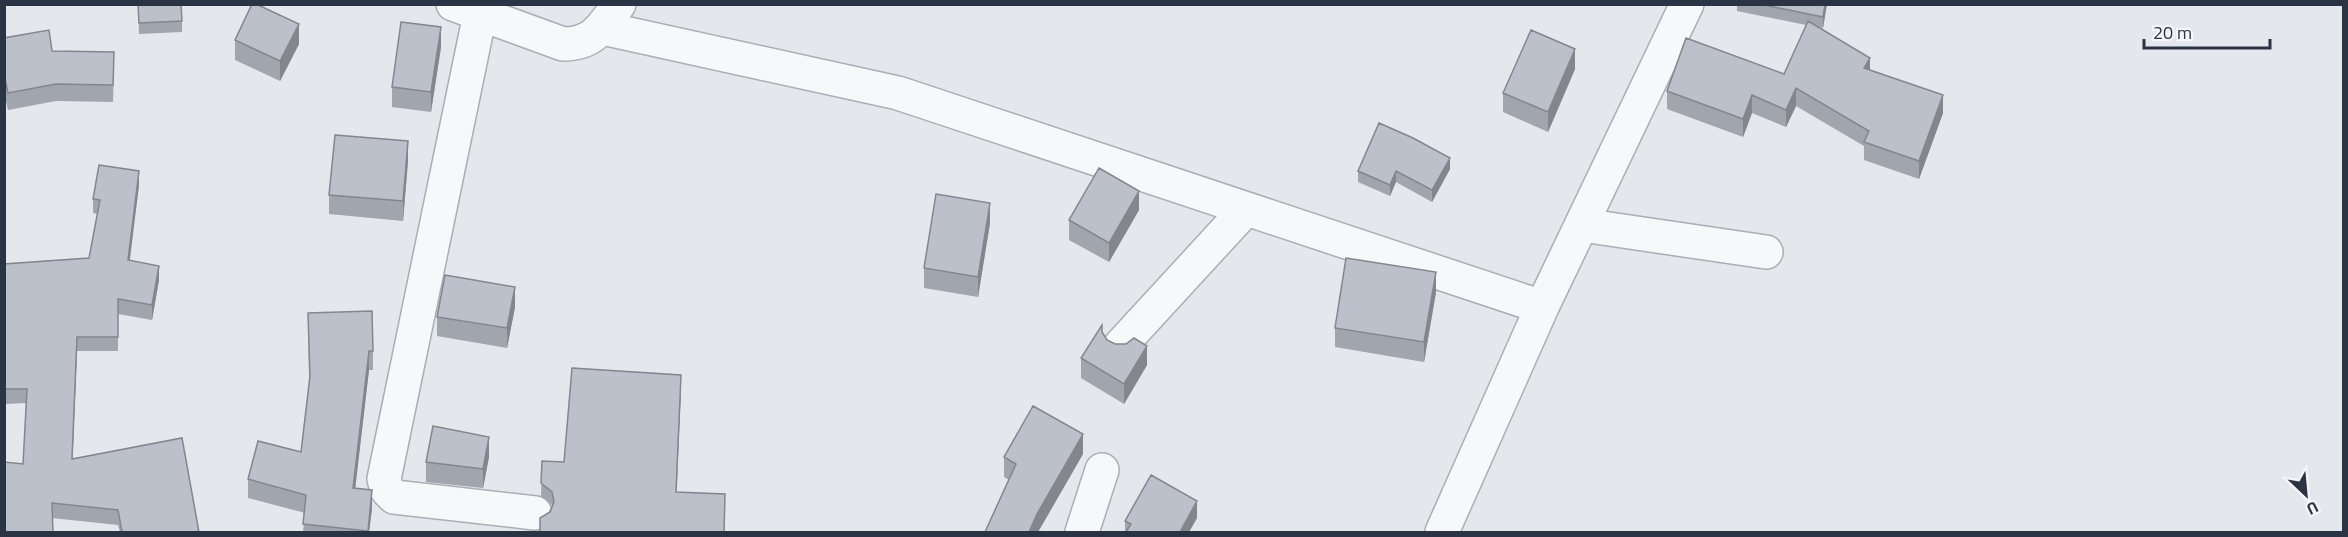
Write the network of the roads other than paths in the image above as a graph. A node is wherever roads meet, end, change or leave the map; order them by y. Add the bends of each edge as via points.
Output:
1 (1687, 4) edge
2 (467, 9) edge
3 (610, 16) edge
4 (1246, 209) junction
5 (1582, 225) junction
6 (1766, 252) dead end
7 (1542, 308) junction
8 (1120, 346) edge
9 (1102, 470) dead end
10 (535, 513) dead end
11 (1082, 532) edge
12 (1442, 532) edge

1 - 5 street
2 - 3 street via 563,44 577,44 592,37
2 - 10 street via 384,479 394,497
3 - 4 street via 898,93
4 - 7 street
4 - 8 street
5 - 6 street
5 - 7 street
7 - 12 street
9 - 11 street

